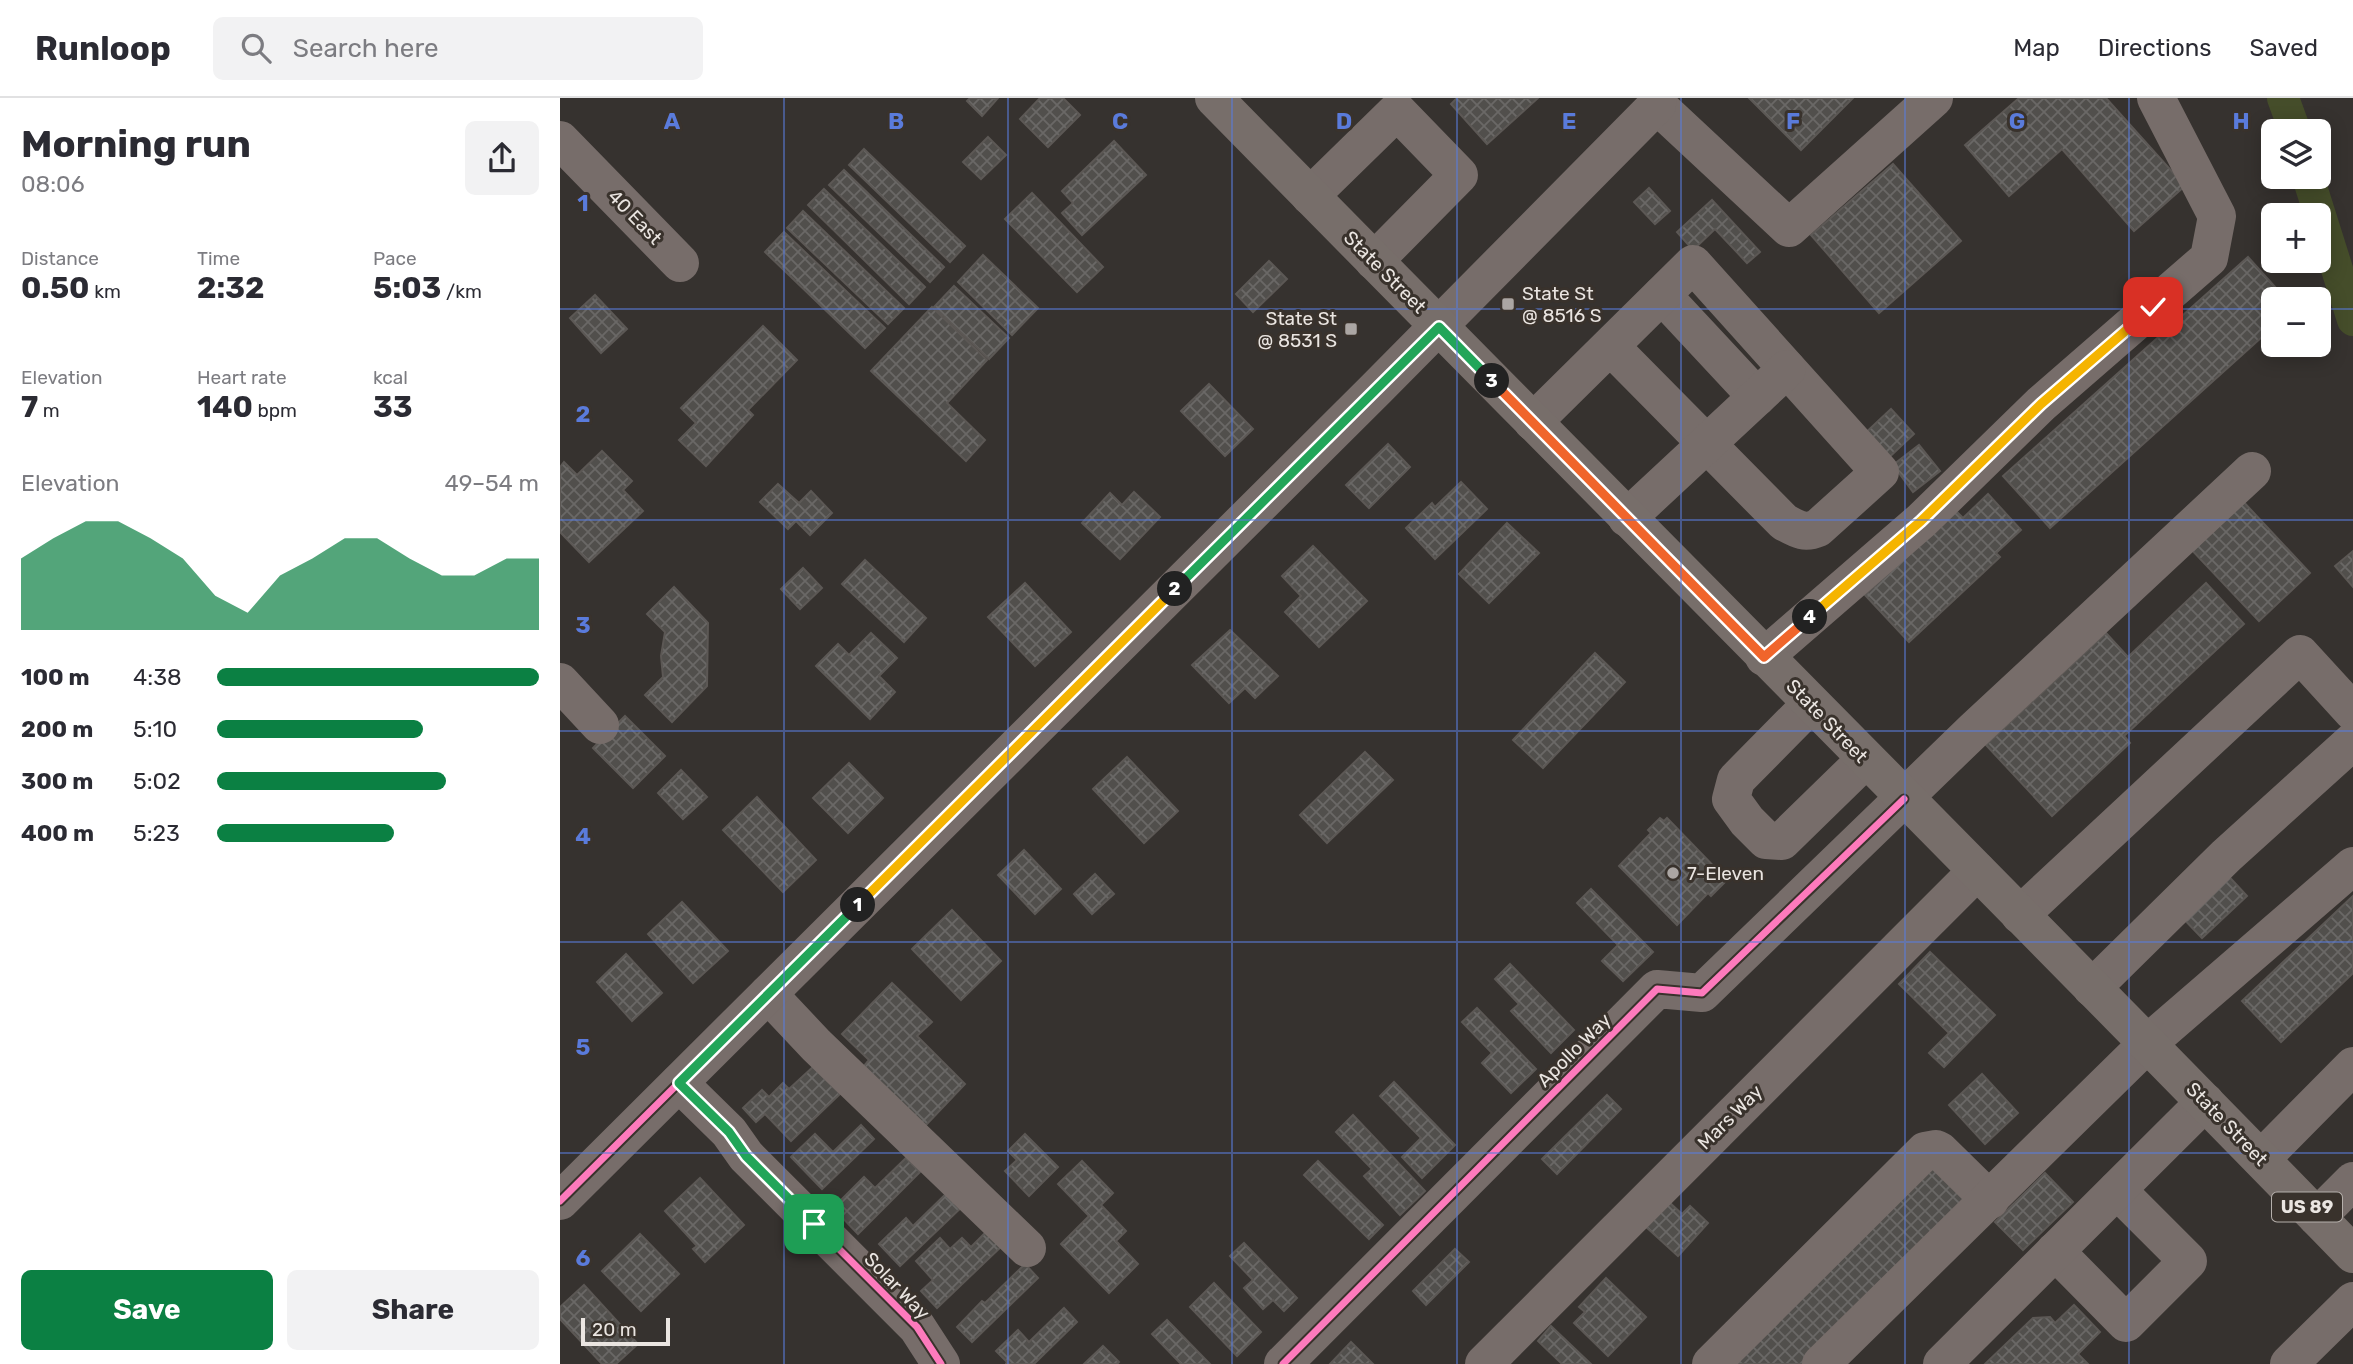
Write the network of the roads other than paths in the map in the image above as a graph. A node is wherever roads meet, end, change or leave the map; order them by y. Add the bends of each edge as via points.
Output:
1 (1214, 98) edge
2 (1934, 98) edge
3 (2156, 98) edge
4 (1658, 102) edge
5 (1403, 105) edge
6 (560, 140) edge
7 (1310, 197) junction
8 (1374, 261) junction
9 (680, 263) dead end
10 (1662, 295) junction
11 (1439, 327) junction
12 (1610, 346) junction
13 (1787, 369) junction
14 (1757, 397) junction
15 (1533, 422) junction
16 (1707, 444) junction
17 (2252, 471) dead end
18 (1628, 518) junction
19 (1764, 657) junction
20 (560, 681) edge
21 (1811, 704) junction
22 (2353, 712) edge
23 (600, 725) dead end
24 (2353, 741) edge
25 (1865, 760) junction
26 (1904, 799) junction
27 (2353, 866) edge
28 (1977, 871) junction
29 (2020, 915) junction
30 (2092, 988) junction
31 (768, 994) junction
32 (2148, 1043) junction
33 (2353, 1066) edge
34 (679, 1083) junction
35 (2205, 1102) junction
36 (2261, 1159) junction
37 (2353, 1181) edge
38 (2117, 1191) junction
39 (1990, 1200) junction
40 (560, 1201) edge
41 (2317, 1217) junction
42 (1027, 1248) dead end
43 (2055, 1251) junction
44 (2353, 1254) edge
45 (2353, 1301) edge
46 (941, 1364) edge
47 (1283, 1364) edge
48 (1484, 1364) edge
49 (1711, 1364) edge
50 (1821, 1364) edge
51 (1942, 1364) edge
52 (2289, 1364) edge

1 - 7 main road, State Street / US 89
2 - 4 street via 1789,228
3 - 19 street via 2217,216 2209,258 2041,404 1921,521
4 - 11 street
5 - 7 street
5 - 8 street via 1459,175
6 - 9 street, 40 East
7 - 8 main road, State Street / US 89
8 - 11 main road, State Street / US 89
10 - 12 street
10 - 13 street via 1693,264
10 - 14 street
11 - 15 main road, State Street / US 89
11 - 31 street
12 - 15 street
12 - 16 street
13 - 14 street
13 - 16 street via 1880,472 1807,533 1784,522
14 - 16 street
15 - 18 main road, State Street / US 89
16 - 18 street
17 - 26 street
18 - 19 main road, State Street / US 89
19 - 21 main road, State Street / US 89
20 - 23 street
21 - 25 main road, State Street / US 89
21 - 25 street via 1735,780 1731,799 1747,821 1766,840 1782,841
22 - 29 street via 2300,654
24 - 30 street via 2226,856
25 - 26 main road, State Street / US 89
26 - 28 main road, State Street / US 89
26 - 47 street, Apollo Way via 1702,993 1657,989
27 - 32 street
28 - 29 main road, State Street / US 89
28 - 48 street, Mars Way
29 - 30 main road, State Street / US 89
30 - 32 main road, State Street / US 89
31 - 34 street
31 - 42 street
32 - 35 main road, State Street / US 89
32 - 39 street
33 - 36 street
34 - 40 street
34 - 46 street, Solar Way via 917,1327
35 - 36 main road, State Street / US 89
35 - 38 street
36 - 41 main road, State Street / US 89
37 - 41 street
38 - 43 street
38 - 43 street via 2188,1261 2126,1322
39 - 49 street via 1941,1151 1925,1151
39 - 50 street
41 - 44 main road, State Street / US 89
43 - 51 street
45 - 52 street

